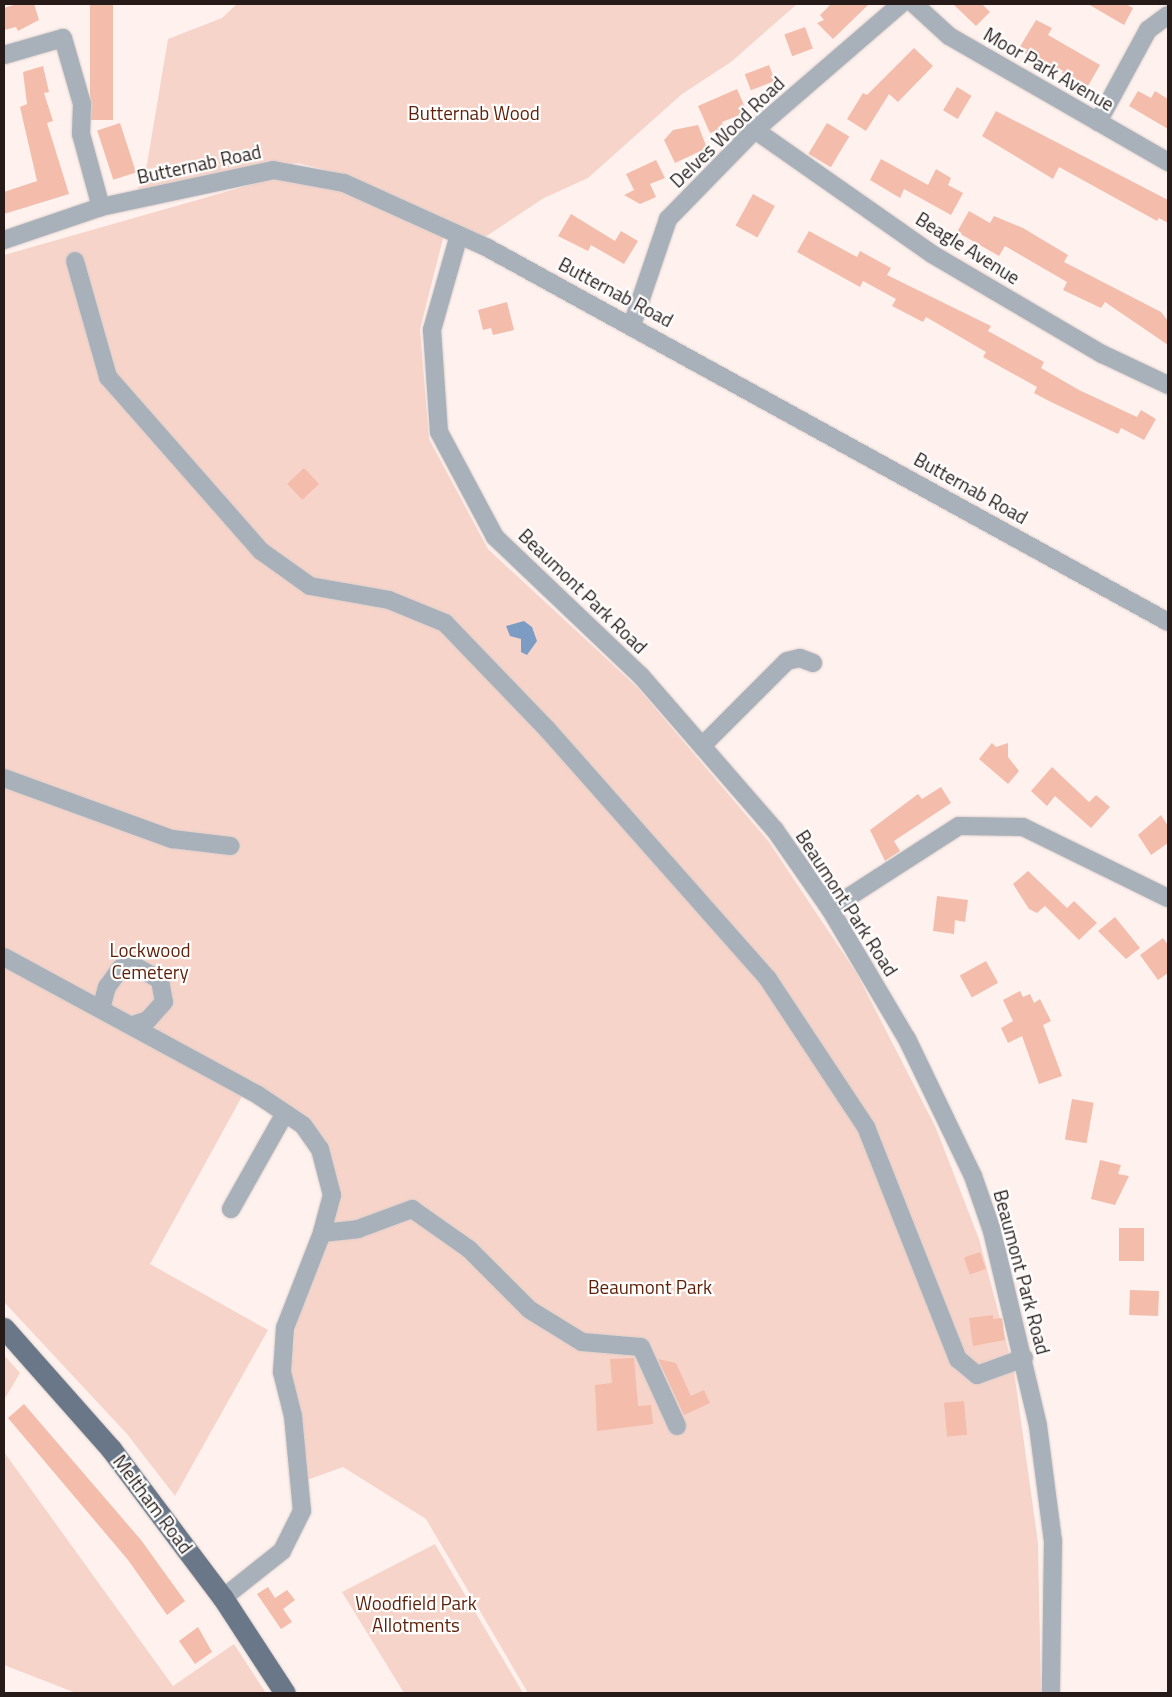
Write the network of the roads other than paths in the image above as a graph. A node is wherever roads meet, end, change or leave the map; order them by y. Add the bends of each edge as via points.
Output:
1 (901, 4) edge
2 (914, 4) edge
3 (1168, 15) edge
4 (4, 55) edge
5 (1098, 122) junction
6 (755, 130) junction
7 (1168, 162) edge
8 (101, 207) junction
9 (459, 235) junction
10 (4, 240) edge
11 (75, 261) dead end
12 (632, 325) junction
13 (1168, 385) edge
14 (1168, 622) edge
15 (813, 663) dead end
16 (702, 746) junction
17 (4, 778) edge
18 (231, 846) dead end
19 (1168, 898) edge
20 (830, 909) junction
21 (4, 957) edge
22 (101, 1009) junction
23 (133, 1025) junction
24 (285, 1113) junction
25 (231, 1209) dead end
26 (322, 1233) junction
27 (4, 1328) edge
28 (1024, 1358) junction
29 (677, 1426) dead end
30 (223, 1598) junction
31 (285, 1693) edge
32 (1051, 1693) edge

1 - 6 street, Delves Wood Road
2 - 5 street, Moor Park Avenue via 949,36
3 - 5 street via 1148,30
4 - 8 street via 63,38 82,104 81,134
5 - 7 street, Moor Park Avenue
6 - 12 street, Delves Wood Road via 668,220
6 - 13 street, Beagle Avenue via 932,254 1102,354
8 - 9 street, Butternab Road via 272,170 344,183
8 - 10 street, Butternab Road
9 - 12 street, Butternab Road
9 - 16 street, Beaumont Park Road via 432,330 438,432 495,537 640,676
11 - 28 street via 108,377 261,550 310,586 389,600 445,623 547,729 768,979 866,1127 958,1359 977,1375
12 - 14 street, Butternab Road
15 - 16 street via 800,658 787,661
16 - 20 street, Beaumont Park Road via 775,830
17 - 18 street via 172,839
19 - 20 street via 1023,827 959,826
20 - 28 street, Beaumont Park Road via 907,1039 973,1176 992,1231
21 - 22 street
22 - 23 street
22 - 23 street via 107,987 121,968 135,966 160,980 164,1002 148,1020
23 - 24 street
24 - 25 street
24 - 26 street via 303,1125 320,1149 332,1195
26 - 29 street via 358,1229 412,1209 469,1249 530,1310 582,1342 642,1347
26 - 30 street via 286,1328 282,1372 293,1416 302,1511 282,1552
27 - 30 main road, Meltham Road via 111,1449
28 - 32 street, Beaumont Park Road via 1053,1541
30 - 31 main road, Meltham Road

